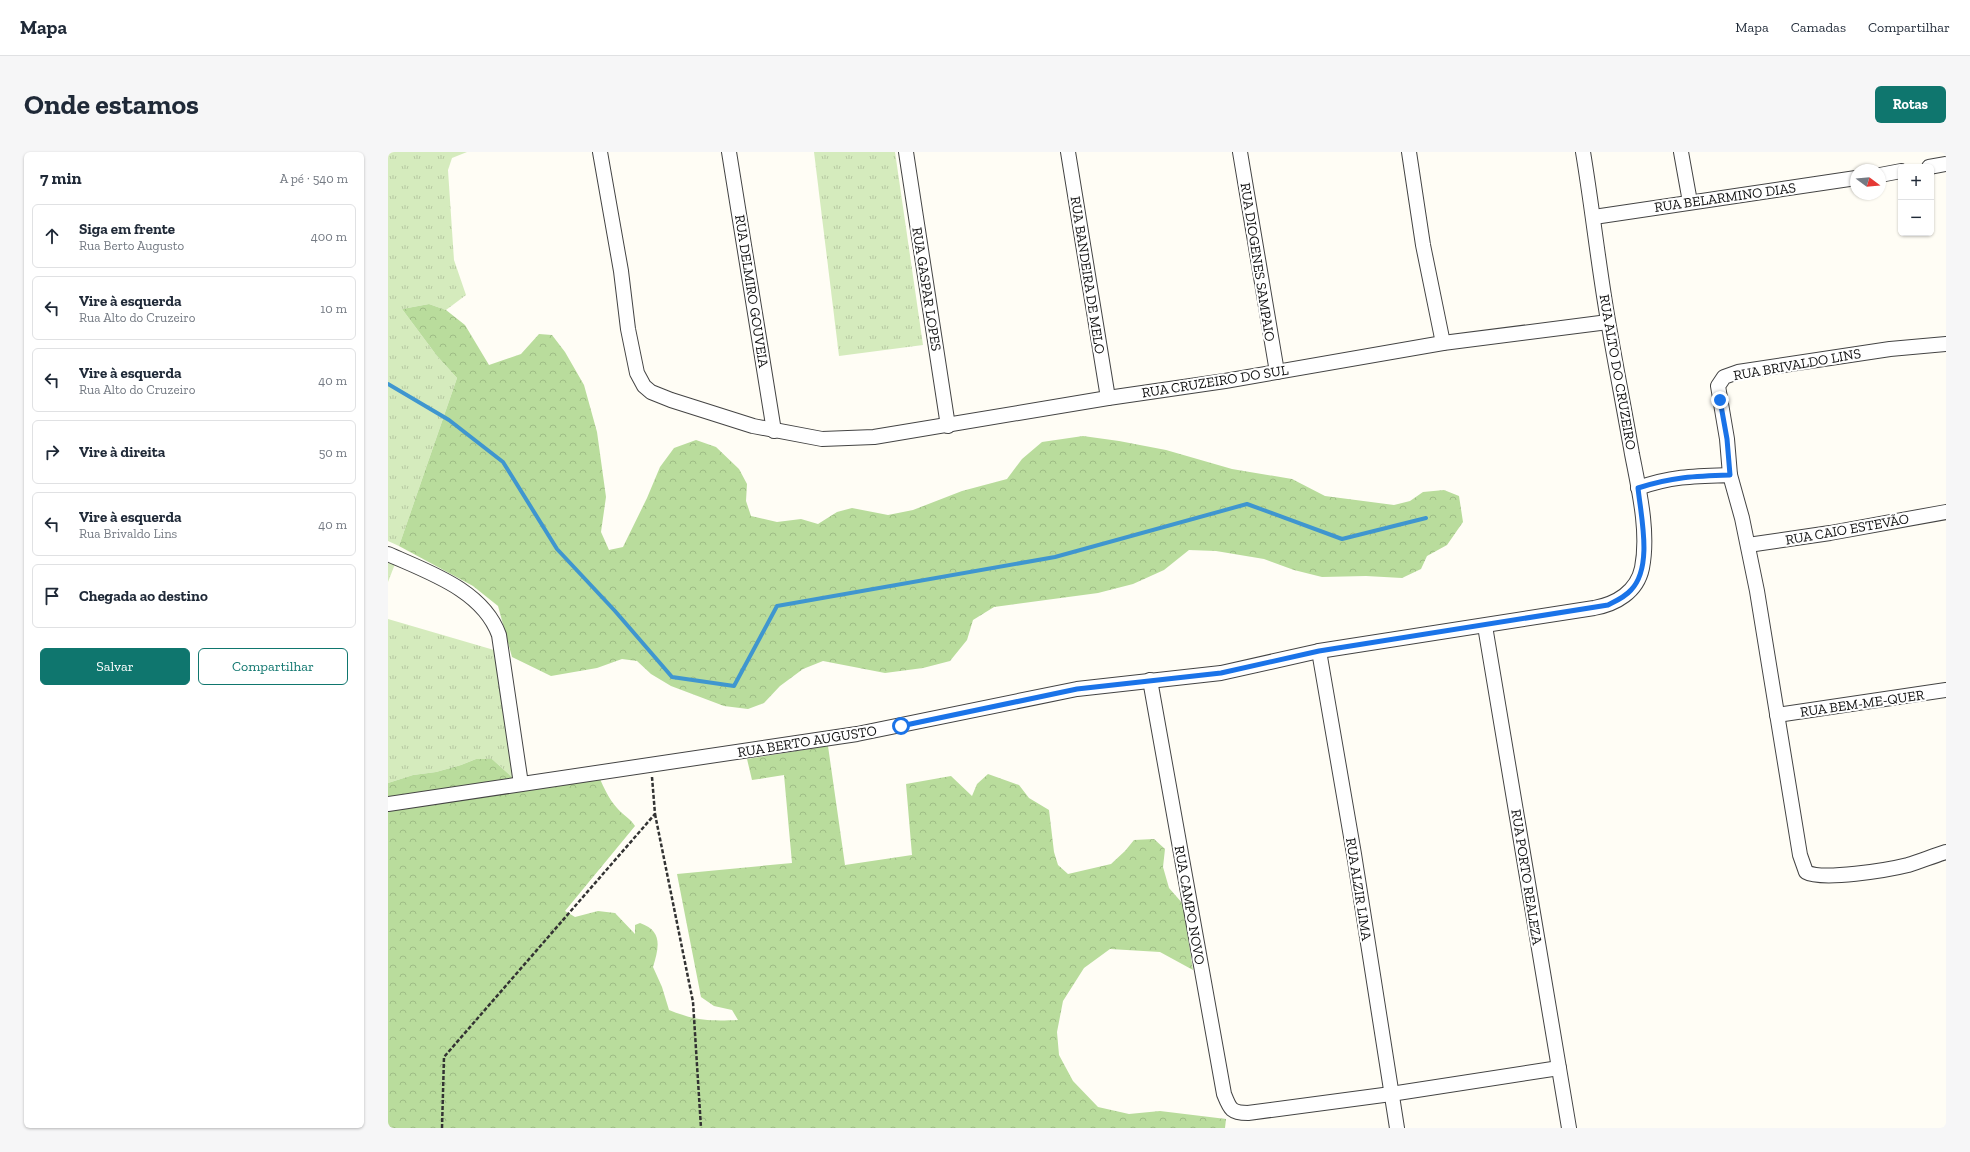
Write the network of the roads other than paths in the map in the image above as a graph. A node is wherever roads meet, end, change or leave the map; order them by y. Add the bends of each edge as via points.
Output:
1 (600, 152) edge
2 (729, 152) edge
3 (906, 152) edge
4 (1068, 152) edge
5 (1240, 152) edge
6 (1409, 152) edge
7 (1583, 152) edge
8 (1681, 152) edge
9 (1946, 164) edge
10 (1934, 166) edge
11 (1898, 172) edge
12 (1886, 174) edge
13 (1850, 179) edge
14 (1690, 202) junction
15 (1594, 217) junction
16 (1608, 322) junction
17 (1443, 343) junction
18 (1946, 344) edge
19 (1277, 372) junction
20 (1108, 398) junction
21 (948, 426) junction
22 (774, 431) junction
23 (1730, 475) junction
24 (1638, 488) junction
25 (1946, 512) edge
26 (1748, 545) junction
27 (388, 554) edge
28 (1632, 590) joint
29 (1486, 626) junction
30 (1319, 651) junction
31 (1150, 680) junction
32 (1946, 690) edge
33 (1777, 715) junction
34 (521, 784) junction
35 (388, 804) edge
36 (1946, 852) edge
37 (1559, 1068) junction
38 (1391, 1094) junction
39 (1397, 1128) edge
40 (1569, 1128) edge

1 - 22 street, RUA CRUZEIRO DO SUL via 634,364 641,383 650,392 671,400
2 - 22 street, RUA DELMIRO GOUVEIA
3 - 21 street, RUA GASPAR LOPES
4 - 20 street, RUA BANDEIRA DE MELO
5 - 19 street, RUA DIOGENES SAMPAIO
6 - 17 street via 1423,245
7 - 15 street, RUA ALTO DO CRUZEIRO
8 - 14 street
9 - 10 street
11 - 12 street
13 - 14 street, RUA BELARMINO DIAS
14 - 15 street, RUA BELARMINO DIAS
15 - 16 street, RUA ALTO DO CRUZEIRO
16 - 17 street, RUA CRUZEIRO DO SUL
16 - 24 street, RUA ALTO DO CRUZEIRO
17 - 19 street, RUA CRUZEIRO DO SUL
18 - 23 street, RUA BRIVALDO LINS via 1876,351 1738,372 1724,377 1718,386
19 - 20 street, RUA CRUZEIRO DO SUL
20 - 21 street, RUA CRUZEIRO DO SUL
21 - 22 street, RUA CRUZEIRO DO SUL via 874,437 822,439
23 - 24 street via 1685,476 1661,480
23 - 26 street, RUA BRIVALDO LINS
24 - 28 street, RUA ALTO DO CRUZEIRO via 1645,544 1642,569
25 - 26 street, RUA CAIO ESTEVÃO
26 - 33 street, RUA BRIVALDO LINS
27 - 34 street via 456,587 482,606 494,621 499,635
28 - 29 street, RUA BERTO AUGUSTO via 1608,605
29 - 30 street, RUA BERTO AUGUSTO
29 - 37 street, RUA PORTO REALEZA
30 - 31 street, RUA BERTO AUGUSTO via 1221,673
30 - 38 street, RUA ALZIR LIMA
31 - 34 street, RUA BERTO AUGUSTO via 1077,689 857,734
31 - 38 street, RUA CAMPO NOVO via 1224,1094 1232,1111 1248,1113
32 - 33 street, RUA BEM-ME-QUER
33 - 36 street, RUA BRIVALDO LINS via 1800,855 1806,872 1843,874 1907,865
34 - 35 street, RUA BERTO AUGUSTO
37 - 38 street
37 - 40 street, RUA PORTO REALEZA
38 - 39 street, RUA ALZIR LIMA

